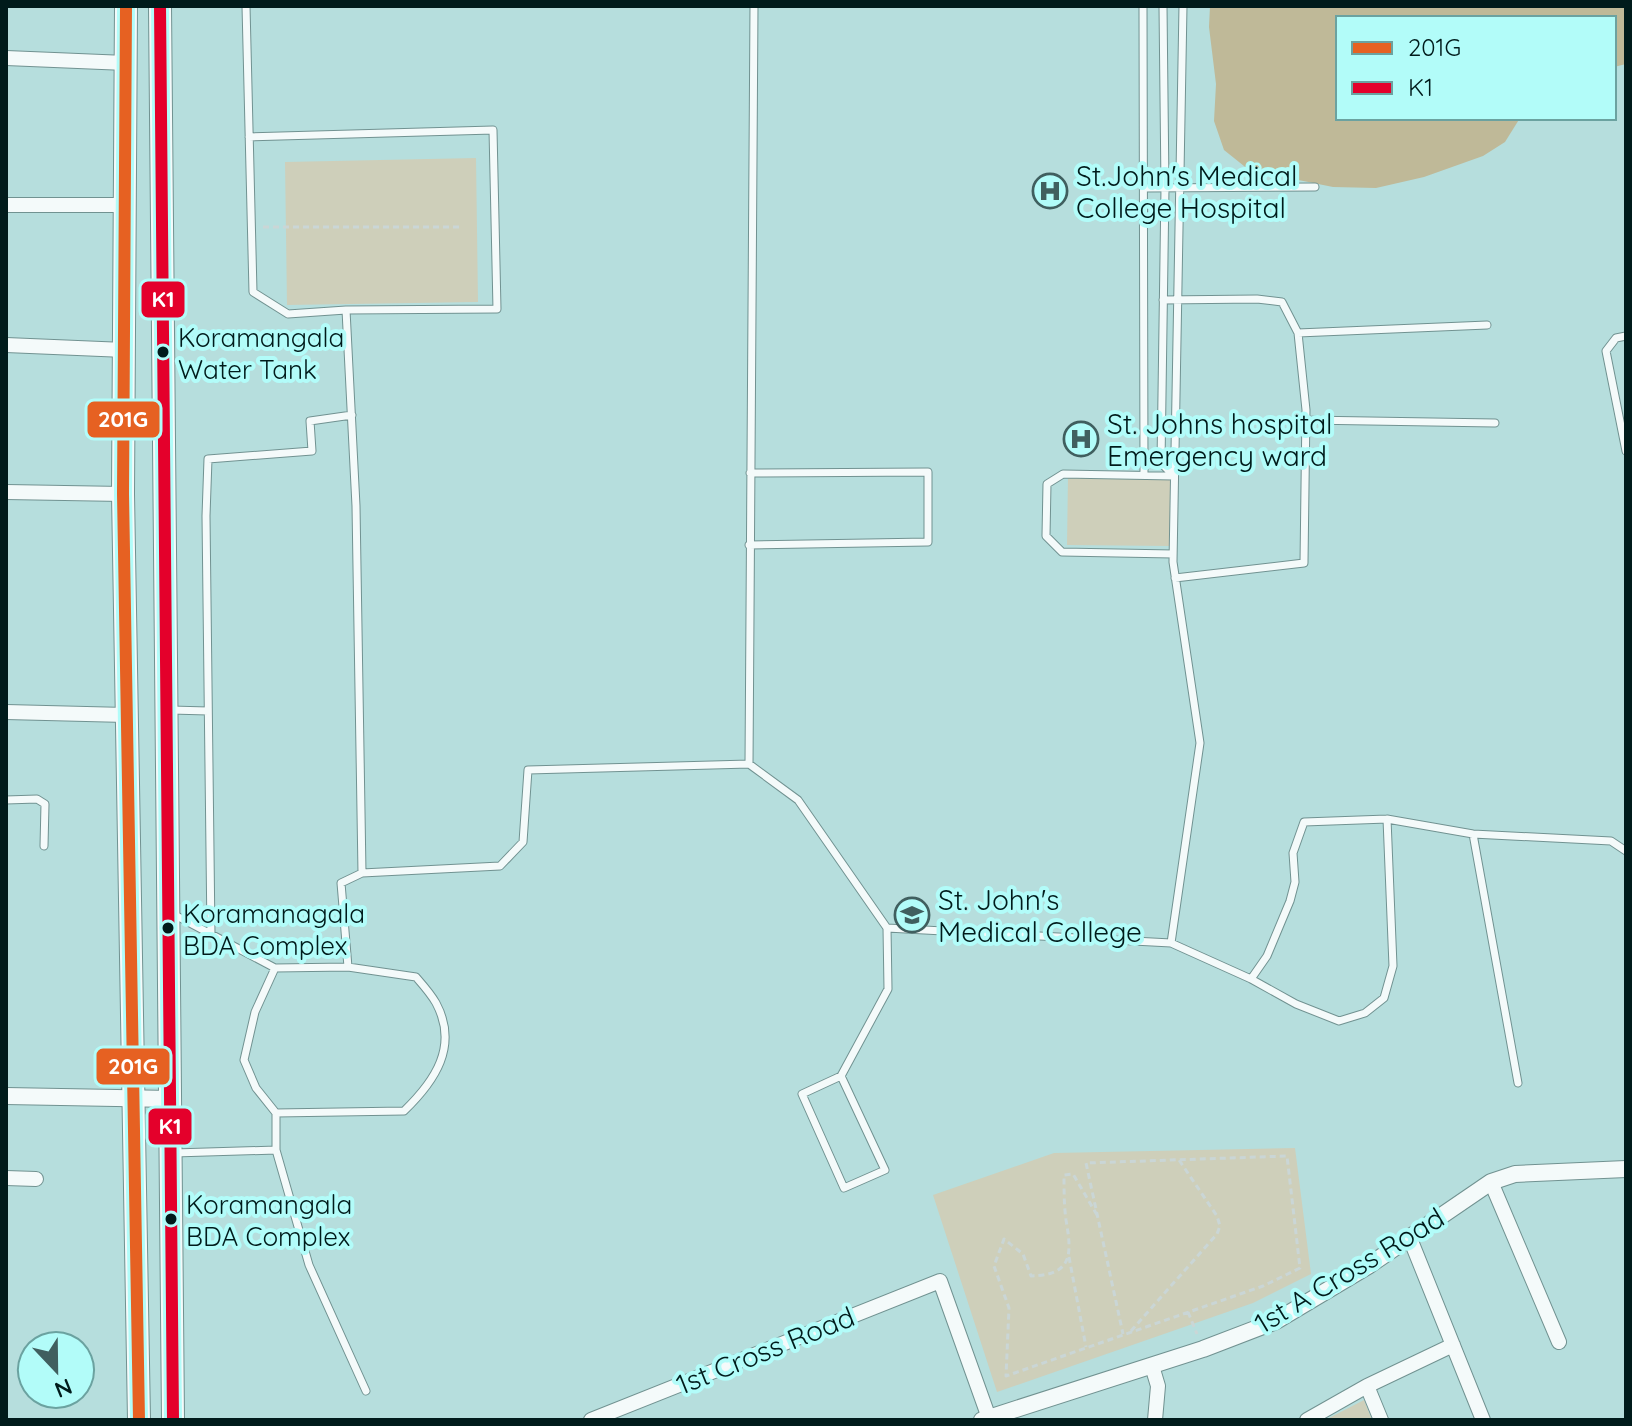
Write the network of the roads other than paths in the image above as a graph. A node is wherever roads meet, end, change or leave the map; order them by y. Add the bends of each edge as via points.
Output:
1 (126, 6) edge
2 (160, 6) edge
3 (246, 6) edge
4 (754, 6) edge
5 (1143, 6) edge
6 (1163, 6) edge
7 (1183, 6) edge
8 (6, 58) edge
9 (126, 63) junction
10 (249, 137) junction
11 (1315, 187) dead end
12 (1144, 188) junction
13 (1165, 188) junction
14 (1180, 188) junction
15 (6, 205) edge
16 (124, 205) junction
17 (1163, 300) junction
18 (1177, 301) junction
19 (346, 310) junction
20 (1487, 325) dead end
21 (1298, 333) junction
22 (1626, 336) edge
23 (6, 345) edge
24 (125, 350) junction
25 (352, 415) junction
26 (1306, 420) junction
27 (1495, 423) dead end
28 (1626, 451) edge
29 (750, 473) junction
30 (1144, 475) junction
31 (1174, 476) junction
32 (6, 492) edge
33 (123, 494) junction
34 (749, 545) junction
35 (1173, 554) junction
36 (1175, 578) junction
37 (166, 710) junction
38 (208, 711) junction
39 (6, 712) edge
40 (126, 715) junction
41 (749, 764) junction
42 (6, 800) edge
43 (1387, 819) junction
44 (1473, 834) junction
45 (44, 846) dead end
46 (1626, 851) edge
47 (362, 873) junction
48 (169, 911) junction
49 (887, 928) junction
50 (211, 935) junction
51 (1171, 943) junction
52 (348, 967) junction
53 (275, 968) junction
54 (1251, 979) junction
55 (841, 1076) junction
56 (1518, 1083) dead end
57 (6, 1096) edge
58 (133, 1099) junction
59 (171, 1099) junction
60 (276, 1113) junction
61 (276, 1150) junction
62 (171, 1153) junction
63 (1626, 1169) edge
64 (6, 1178) edge
65 (36, 1179) dead end
66 (1491, 1182) junction
67 (1409, 1236) junction
68 (1559, 1342) dead end
69 (1453, 1345) junction
70 (1152, 1366) junction
71 (1367, 1386) junction
72 (366, 1391) dead end
73 (594, 1419) edge
74 (985, 1419) edge
75 (139, 1420) edge
76 (173, 1420) edge
77 (1155, 1420) edge
78 (1307, 1420) edge
79 (1381, 1420) edge
80 (1483, 1420) edge

1 - 9 main road
2 - 37 main road
3 - 10 lane
4 - 29 lane
5 - 12 lane
6 - 13 lane
7 - 14 lane
8 - 9 street
9 - 16 main road
10 - 19 lane via 253,292 288,314
10 - 19 lane via 493,130 497,309
11 - 14 lane
12 - 13 lane
12 - 30 lane
13 - 14 lane
13 - 17 lane
14 - 18 lane
15 - 16 street
16 - 24 main road
17 - 18 lane
17 - 31 lane via 1161,463
18 - 21 lane via 1282,302
18 - 31 lane
19 - 25 lane
20 - 21 lane
21 - 26 lane
22 - 28 lane via 1616,338 1606,351
23 - 24 street
24 - 33 main road
25 - 38 lane via 310,421 312,451 208,459
25 - 47 lane
26 - 27 lane
26 - 36 lane via 1304,563
29 - 34 lane
29 - 34 lane via 928,472 928,542
30 - 31 lane
30 - 35 lane via 1063,474 1047,484 1046,536 1062,552
31 - 35 lane
32 - 33 street
33 - 40 main road
34 - 41 lane
35 - 36 lane
36 - 51 lane via 1200,743
37 - 38 lane
37 - 48 main road
38 - 50 lane
39 - 40 street
40 - 58 main road
41 - 47 lane via 528,770 523,842 500,866
41 - 49 lane via 798,800
42 - 45 lane via 37,799 45,804
43 - 44 lane
43 - 54 lane via 1304,822 1293,853 1290,901 1267,956
43 - 54 lane via 1393,966 1384,998 1365,1013 1339,1021
44 - 46 lane via 1611,841
44 - 56 lane
47 - 52 lane via 341,883
48 - 50 lane
48 - 59 main road
49 - 51 lane
49 - 55 lane via 888,989
50 - 53 lane
51 - 54 lane
52 - 53 lane
52 - 60 lane via 416,977 436,1002 447,1033 439,1068 404,1111
53 - 60 lane via 255,1012 244,1060 256,1088
55 - 55 lane via 885,1170 844,1188 802,1094
57 - 58 street
58 - 59 street
58 - 75 main road
59 - 62 main road
60 - 61 lane
61 - 62 lane
61 - 72 lane via 309,1265
62 - 76 main road
63 - 66 street, 1st A Cross Road via 1515,1174
64 - 65 street
66 - 67 street, 1st A Cross Road
66 - 68 street
67 - 69 street
67 - 70 street, 1st A Cross Road via 1276,1321
69 - 71 street
69 - 80 street
70 - 74 street, 1st A Cross Road
70 - 77 street via 1158,1386
71 - 78 street
71 - 79 street
73 - 74 street, 1st Cross Road via 940,1281

